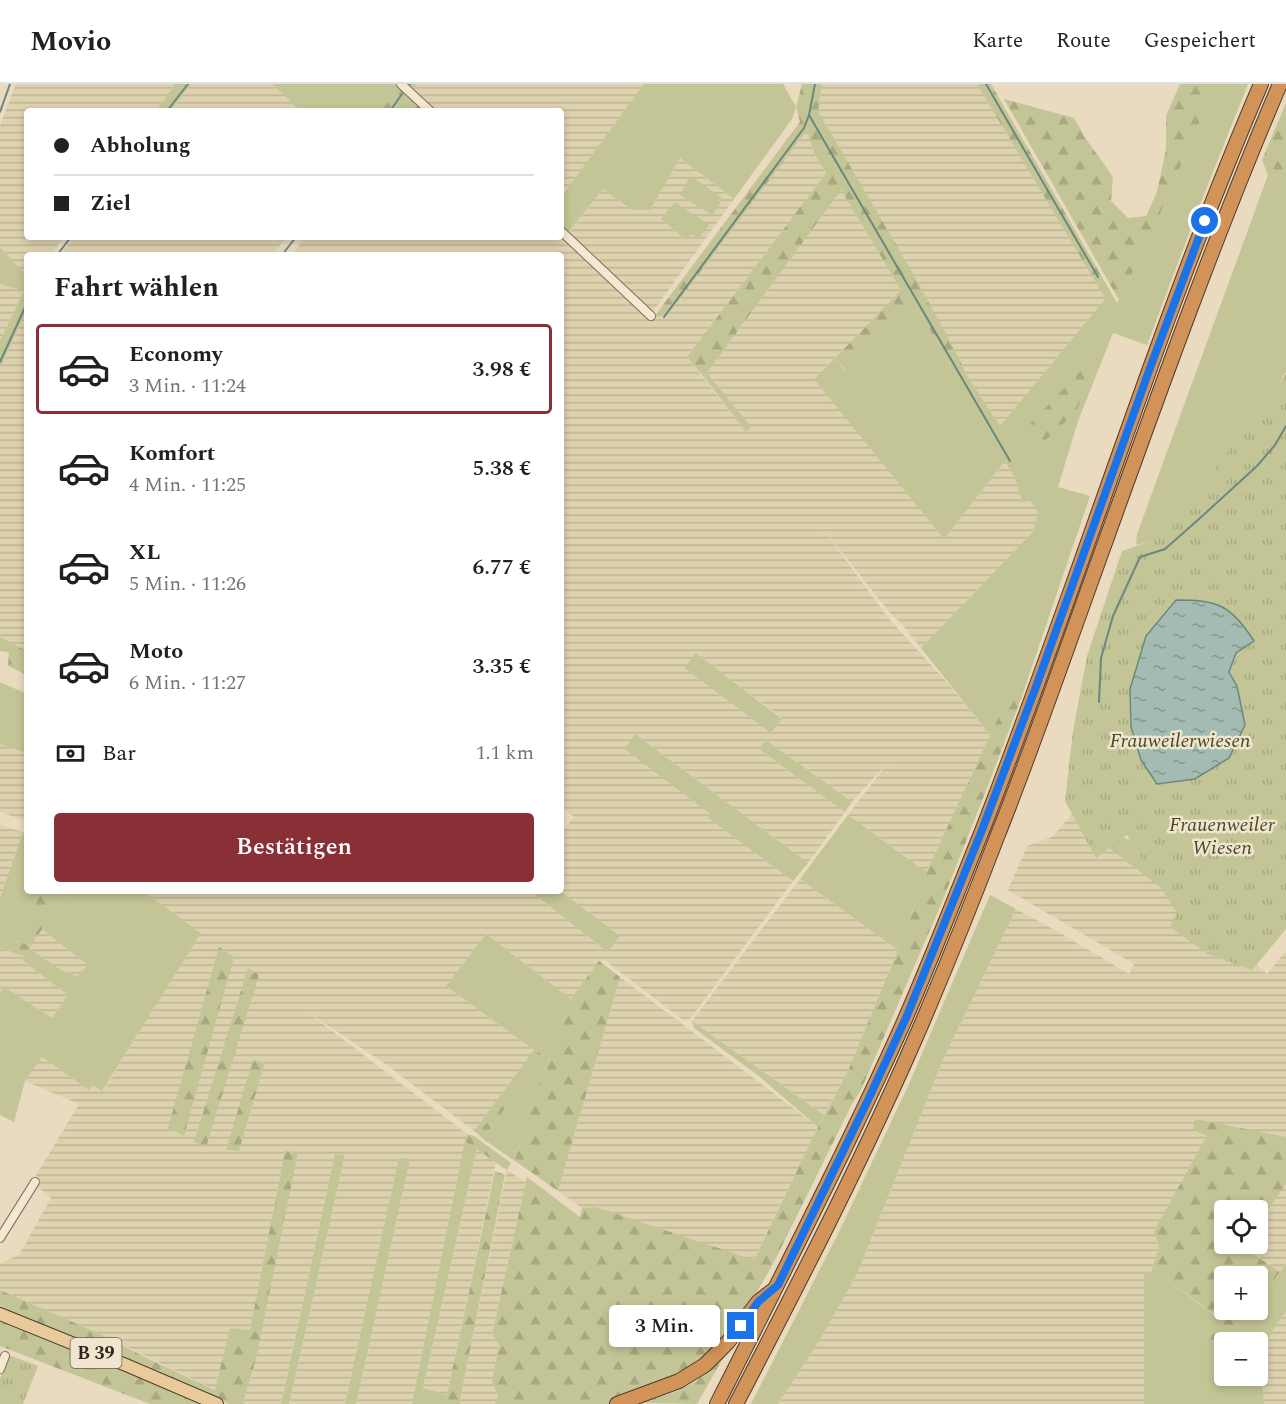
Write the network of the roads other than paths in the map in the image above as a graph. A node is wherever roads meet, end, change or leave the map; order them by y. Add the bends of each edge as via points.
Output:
1 (401, 84) edge
2 (1261, 84) edge
3 (1280, 84) edge
4 (427, 108) edge
5 (564, 234) edge
6 (651, 316) dead end
7 (35, 1182) dead end
8 (0, 1238) edge
9 (778, 1285) junction
10 (0, 1314) edge
11 (5, 1356) dead end
12 (0, 1370) edge
13 (191, 1394) junction
14 (210, 1404) edge
15 (217, 1404) edge
16 (617, 1404) edge
17 (717, 1404) edge
18 (736, 1404) edge

1 - 4 street
2 - 9 highway via 1181,284 973,852 906,1018
3 - 18 highway via 1197,289 1042,720 946,964 864,1149
5 - 6 street
7 - 8 street
9 - 16 highway via 758,1302 705,1365 679,1381
9 - 17 highway
10 - 13 main road, B 39
11 - 12 street
13 - 14 main road, B 39
13 - 15 main road, B 39

